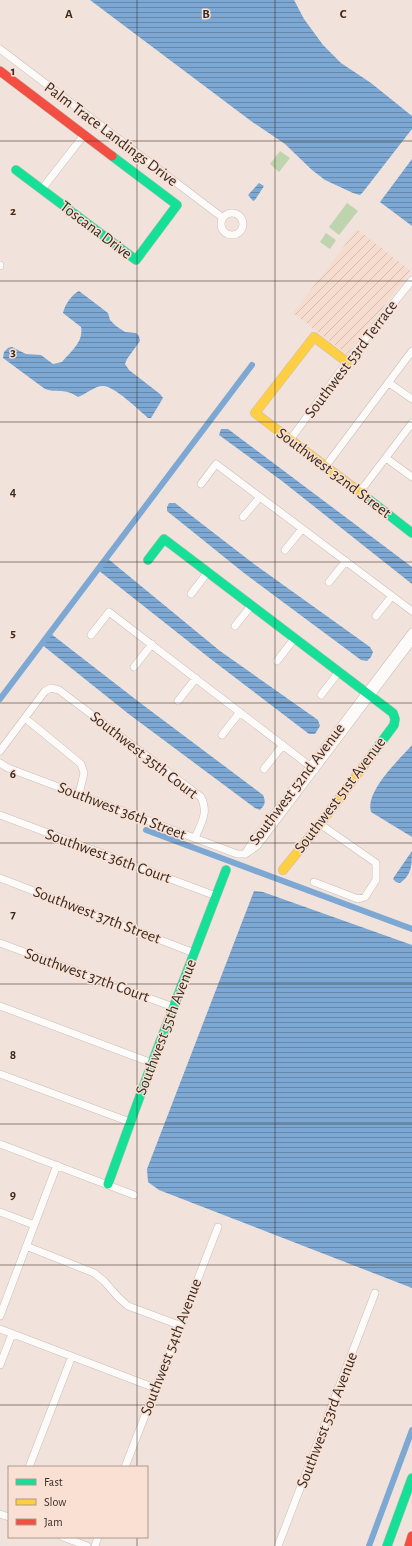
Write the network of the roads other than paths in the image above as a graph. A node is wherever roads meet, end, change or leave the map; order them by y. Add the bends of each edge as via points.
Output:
1 (0, 50) edge
2 (0, 71) edge
3 (84, 135) junction
4 (16, 170) dead end
5 (42, 189) junction
6 (223, 218) dead end
7 (412, 280) edge
8 (412, 351) edge
9 (347, 362) junction
10 (389, 382) junction
11 (412, 400) edge
12 (412, 423) edge
13 (290, 440) junction
14 (386, 458) junction
15 (325, 467) junction
16 (412, 477) edge
17 (201, 484) dead end
18 (359, 493) junction
19 (260, 497) junction
20 (243, 517) dead end
21 (302, 528) junction
22 (412, 533) edge
23 (285, 550) dead end
24 (148, 560) dead end
25 (346, 562) junction
26 (208, 572) junction
27 (330, 582) dead end
28 (191, 594) dead end
29 (392, 596) junction
30 (251, 606) junction
31 (412, 611) edge
32 (376, 616) dead end
33 (235, 626) dead end
34 (412, 632) edge
35 (91, 635) dead end
36 (294, 639) junction
37 (412, 641) edge
38 (152, 644) junction
39 (277, 661) dead end
40 (134, 667) dead end
41 (338, 672) junction
42 (196, 678) junction
43 (321, 695) dead end
44 (368, 695) junction
45 (178, 701) dead end
46 (240, 712) junction
47 (24, 718) junction
48 (222, 735) dead end
49 (282, 745) junction
50 (0, 751) edge
51 (0, 763) edge
52 (312, 768) junction
53 (264, 769) dead end
54 (79, 794) junction
55 (0, 815) edge
56 (320, 824) junction
57 (195, 838) junction
58 (246, 854) joint
59 (226, 870) dead end
60 (283, 870) dead end
61 (0, 878) edge
62 (314, 882) dead end
63 (216, 896) junction
64 (0, 943) edge
65 (194, 952) junction
66 (0, 1006) edge
67 (173, 1007) junction
68 (152, 1063) junction
69 (0, 1074) edge
70 (130, 1122) junction
71 (0, 1144) edge
72 (56, 1165) junction
73 (108, 1184) junction
74 (134, 1195) dead end
75 (0, 1212) edge
76 (34, 1225) junction
77 (218, 1227) dead end
78 (26, 1246) junction
79 (375, 1293) dead end
80 (0, 1316) edge
81 (179, 1325) junction
82 (0, 1329) edge
83 (12, 1334) junction
84 (72, 1356) junction
85 (0, 1365) edge
86 (155, 1388) junction
87 (30, 1466) edge
88 (125, 1466) edge
89 (412, 1478) edge
90 (412, 1536) edge
91 (66, 1538) edge
92 (87, 1546) edge
93 (278, 1546) edge
94 (388, 1546) edge
95 (409, 1546) edge

1 - 6 street, Palm Trace Landings Drive
2 - 3 main road, Toscana Drive
3 - 5 street
3 - 5 main road, Toscana Drive via 177,205 136,260
4 - 5 main road, Toscana Drive
7 - 9 street, Southwest 53rd Terrace
8 - 10 street
9 - 13 street, Southwest 53rd Terrace
9 - 13 main road, Southwest 32nd Street via 314,337 255,413
10 - 11 street
10 - 15 street
12 - 14 street
13 - 15 main road, Southwest 32nd Street
14 - 16 street
14 - 18 street
15 - 18 main road, Southwest 32nd Street
17 - 19 street via 216,464
18 - 22 main road, Southwest 32nd Street
19 - 20 street
19 - 21 street
21 - 23 street
21 - 25 street
24 - 26 main road via 164,539
25 - 27 street
25 - 29 street
26 - 28 street
26 - 30 main road
29 - 31 street
29 - 32 street
30 - 33 street
30 - 36 main road
34 - 44 street, Southwest 52nd Avenue
35 - 38 street via 109,612
36 - 39 street
36 - 41 main road
37 - 44 street, Southwest 52nd Avenue
38 - 40 street
38 - 42 street
41 - 43 street
41 - 44 main road
42 - 45 street
42 - 46 street
44 - 52 street, Southwest 52nd Avenue
44 - 56 main road, Southwest 51st Avenue via 393,713 396,719
46 - 48 street
46 - 49 street
47 - 50 street
47 - 54 street via 81,764 84,773
47 - 57 street, Southwest 35th Court via 45,691 51,688 59,690 201,797 205,812
49 - 52 street
49 - 53 street
51 - 54 street, Southwest 36th Street
52 - 58 street, Southwest 52nd Avenue via 256,846
54 - 57 street, Southwest 36th Street
55 - 63 street, Southwest 36th Court
56 - 60 main road, Southwest 51st Avenue
56 - 62 street via 376,863 376,880 365,897 358,899
57 - 58 street, Southwest 36th Street via 238,854
59 - 63 main road, Southwest 55th Avenue
61 - 65 street, Southwest 37th Street
63 - 65 main road, Southwest 55th Avenue
64 - 67 street, Southwest 37th Court
65 - 67 main road, Southwest 55th Avenue
66 - 68 street
67 - 68 main road, Southwest 55th Avenue
68 - 70 main road, Southwest 55th Avenue
69 - 70 street
70 - 73 main road, Southwest 55th Avenue
71 - 72 street
72 - 73 street
72 - 76 street
73 - 74 street
75 - 76 street
76 - 78 street
77 - 81 street, Southwest 54th Avenue
78 - 80 street
78 - 81 street via 94,1273 128,1306
79 - 93 street, Southwest 53rd Avenue
81 - 86 street, Southwest 54th Avenue
82 - 83 street
83 - 84 street
83 - 85 street
84 - 86 street
84 - 87 street
86 - 88 street, Southwest 54th Avenue
89 - 94 main road
90 - 95 main road
91 - 92 street

